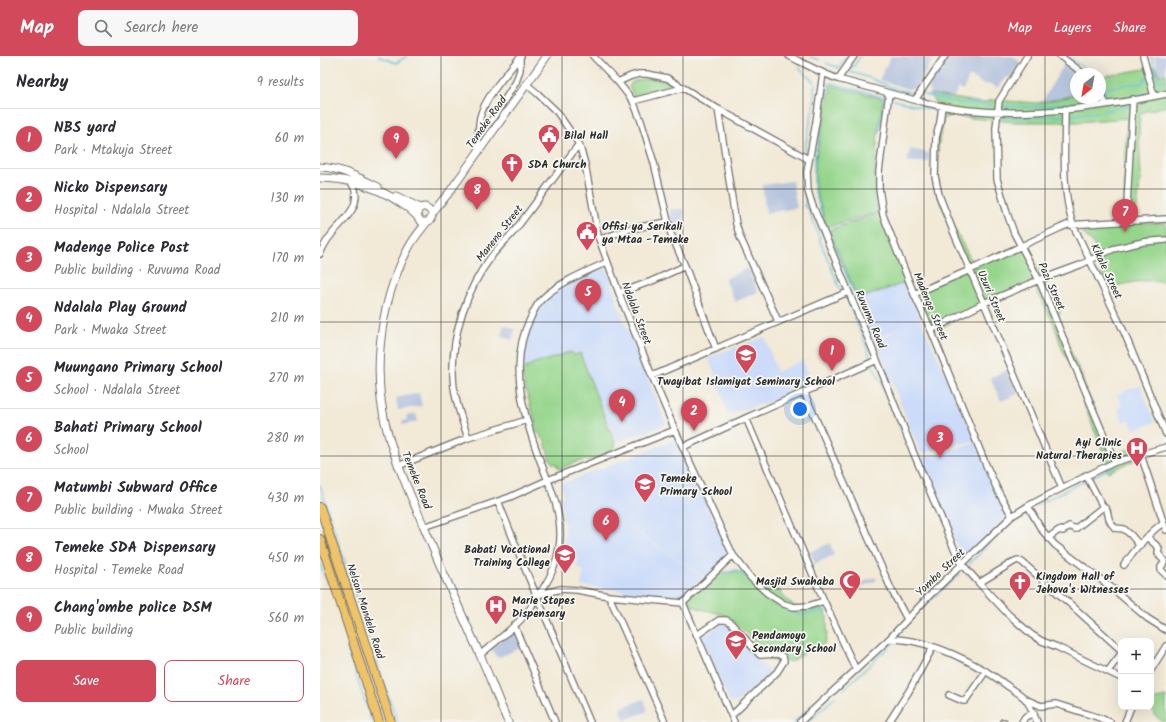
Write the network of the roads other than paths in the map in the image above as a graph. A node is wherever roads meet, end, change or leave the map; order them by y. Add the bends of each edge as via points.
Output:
1 (547, 56) edge
2 (593, 56) edge
3 (789, 56) edge
4 (854, 56) edge
5 (944, 56) edge
6 (1027, 56) edge
7 (1060, 56) edge
8 (1143, 56) edge
9 (521, 57) edge
10 (1076, 68) edge
11 (823, 73) junction
12 (838, 79) junction
13 (618, 82) junction
14 (526, 84) junction
15 (683, 88) junction
16 (889, 93) junction
17 (1166, 94) edge
18 (1154, 96) junction
19 (1133, 99) junction
20 (915, 100) junction
21 (633, 101) junction
22 (1106, 104) joint
23 (942, 106) junction
24 (718, 109) junction
25 (1065, 109) junction
26 (997, 112) junction
27 (479, 135) junction
28 (578, 144) junction
29 (478, 152) junction
30 (808, 159) junction
31 (320, 167) edge
32 (320, 178) edge
33 (351, 182) junction
34 (442, 201) junction
35 (424, 208) junction
36 (432, 214) junction
37 (418, 217) junction
38 (1166, 219) edge
39 (1126, 221) junction
40 (427, 222) junction
41 (667, 222) junction
42 (1073, 225) junction
43 (415, 237) junction
44 (599, 239) junction
45 (1166, 240) edge
46 (1022, 246) junction
47 (320, 254) edge
48 (1090, 260) junction
49 (607, 262) junction
50 (685, 266) junction
51 (970, 270) junction
52 (1039, 280) junction
53 (848, 292) junction
54 (619, 293) junction
55 (914, 294) junction
56 (984, 303) junction
57 (778, 321) junction
58 (931, 330) junction
59 (716, 349) junction
60 (878, 360) junction
61 (652, 376) junction
62 (804, 392) junction
63 (746, 418) junction
64 (526, 420) junction
65 (675, 430) junction
66 (1166, 434) edge
67 (468, 438) junction
68 (683, 446) junction
69 (1166, 447) edge
70 (1141, 455) junction
71 (1115, 462) junction
72 (398, 466) junction
73 (1086, 475) junction
74 (548, 480) junction
75 (1062, 488) junction
76 (498, 501) junction
77 (1028, 506) junction
78 (1103, 506) junction
79 (320, 507) edge
80 (1166, 508) edge
81 (1161, 513) junction
82 (1012, 516) junction
83 (1163, 523) junction
84 (424, 527) junction
85 (1166, 530) edge
86 (1147, 537) junction
87 (1048, 538) junction
88 (320, 539) edge
89 (1140, 546) junction
90 (733, 555) junction
91 (962, 564) junction
92 (1124, 565) dead end
93 (1166, 575) edge
94 (979, 583) junction
95 (536, 595) junction
96 (609, 596) junction
97 (824, 601) junction
98 (683, 603) junction
99 (907, 619) junction
100 (514, 625) junction
101 (1166, 630) edge
102 (697, 635) junction
103 (889, 639) junction
104 (1166, 646) edge
105 (933, 647) junction
106 (1118, 647) edge
107 (480, 655) junction
108 (1118, 658) edge
109 (1154, 664) edge
110 (856, 670) junction
111 (986, 671) junction
112 (1108, 671) junction
113 (1118, 676) edge
114 (949, 695) dead end
115 (1027, 700) junction
116 (1130, 710) edge
117 (1034, 712) junction
118 (732, 715) junction
119 (379, 722) edge
120 (391, 722) edge
121 (508, 722) edge
122 (555, 722) edge
123 (590, 722) edge
124 (665, 722) edge
125 (734, 722) edge
126 (800, 722) edge
127 (889, 722) edge
128 (1022, 722) edge
129 (1037, 722) edge
130 (1110, 722) edge
131 (1125, 722) edge

1 - 14 street, Temeke Road
2 - 13 street
3 - 11 street
4 - 12 street
5 - 20 street
6 - 26 street, Pazi Street via 1002,95
7 - 10 street
8 - 18 street
9 - 27 street via 516,82
9 - 27 street via 484,106 480,117
11 - 12 street
11 - 30 street, Ruvuma Road
12 - 16 street
13 - 15 street via 631,76 647,74 667,78
13 - 21 street
14 - 28 street, Ndalala Street via 557,112
14 - 29 street, Temeke Road
15 - 21 street
15 - 24 street
16 - 20 street
16 - 55 street, Madenge Street via 879,188 883,215
17 - 18 street
18 - 19 street
19 - 22 street
19 - 39 street
20 - 23 street
21 - 41 street via 654,163
22 - 25 street
23 - 26 street
23 - 51 street, Uzuri Street via 936,138 939,195
24 - 30 street
24 - 57 street via 736,224
25 - 26 street
25 - 42 street, Kikale Street via 1066,193
26 - 46 street, Pazi Street via 998,179 1014,233
27 - 29 street
28 - 44 street, Ndalala Street via 585,164
28 - 67 street, Maneno Street via 515,230 491,256 475,281 463,309 453,374 455,395
29 - 34 street, Temeke Road
30 - 53 street, Ruvuma Road via 807,179 812,204
31 - 35 street via 356,176
32 - 33 street
33 - 37 street via 380,192 399,202
33 - 47 street via 355,191 351,213 329,238
34 - 35 street
34 - 36 street, Temeke Road
35 - 36 street via 432,211
35 - 37 street via 416,214
36 - 40 street
37 - 40 street via 422,222
37 - 43 street
38 - 39 street
39 - 42 street
40 - 43 street
41 - 44 street via 629,229
41 - 50 street
42 - 46 street via 1060,228
42 - 48 street, Kikale Street
43 - 72 street, Temeke Road via 390,294 380,348 382,409
44 - 49 street, Ndalala Street
45 - 48 street via 1130,244
46 - 51 street
46 - 52 street, Pazi Street
48 - 52 street
48 - 66 street, Kikale Street via 1124,332
49 - 54 street, Ndalala Street
49 - 64 street via 554,289 536,307 520,347 519,362
50 - 54 street
50 - 59 street
51 - 55 street
51 - 56 street, Uzuri Street
52 - 56 street
52 - 71 street, Pazi Street
53 - 57 street
53 - 60 street, Ruvuma Road
54 - 61 street, Ndalala Street
55 - 58 street, Madenge Street
56 - 58 street
56 - 75 street, Uzuri Street
57 - 59 street
58 - 82 street, Madenge Street via 986,466
59 - 61 street
60 - 62 street
60 - 91 street, Ruvuma Road via 920,468
61 - 65 street, Ndalala Street
62 - 63 street
62 - 99 street via 892,591
63 - 68 street
63 - 97 street
64 - 67 street
64 - 74 street
65 - 68 street, Ndalala Street
65 - 74 street
67 - 72 street
68 - 90 street, Ndalala Street
69 - 70 street, Yombo Street
70 - 71 street, Yombo Street
70 - 81 street
71 - 73 street, Yombo Street
72 - 84 street, Temeke Road
73 - 75 street, Yombo Street
73 - 78 street
74 - 76 street
74 - 95 street via 557,507 559,548 549,578
75 - 77 street, Yombo Street
76 - 84 street
76 - 95 street
77 - 82 street, Yombo Street
77 - 87 street
78 - 87 street via 1075,529 1069,526
78 - 89 street via 1107,510 1109,521 1117,528 1124,529
79 - 120 main road, Nelson Mandela Road
80 - 81 street
81 - 83 street
82 - 91 street, Yombo Street
83 - 85 street
83 - 86 street
84 - 107 street, Temeke Road
86 - 89 street
86 - 93 street via 1159,548 1158,553 1164,561 1160,570
87 - 101 street via 1147,618
88 - 119 main road, Nelson Mandela Road
89 - 92 street
90 - 97 street, Ndalala Street via 751,578 784,604 794,607 808,606
90 - 98 street
91 - 94 street, Ruvuma Road
91 - 99 street, Yombo Street
94 - 106 street via 1018,560 1034,571
94 - 112 street, Ruvuma Road via 1032,635
95 - 96 street via 561,589
95 - 100 street via 530,607
95 - 123 street
96 - 98 street
96 - 124 street
97 - 110 street
98 - 102 street
99 - 103 street, Yombo Street
100 - 107 street
100 - 122 street
102 - 118 street
102 - 118 street via 720,620 726,620 760,655 778,654 783,657 784,661 777,672
103 - 105 street via 910,640
103 - 110 street, Yombo Street
104 - 109 street
105 - 111 street
105 - 127 street
107 - 121 street, Temeke Road
108 - 112 street
110 - 126 street, Yombo Street
111 - 114 street via 965,701
111 - 115 street
112 - 113 street, Ruvuma Road
115 - 117 street
115 - 130 street via 1041,706 1056,704
116 - 131 street
117 - 128 street
117 - 129 street
118 - 125 street

